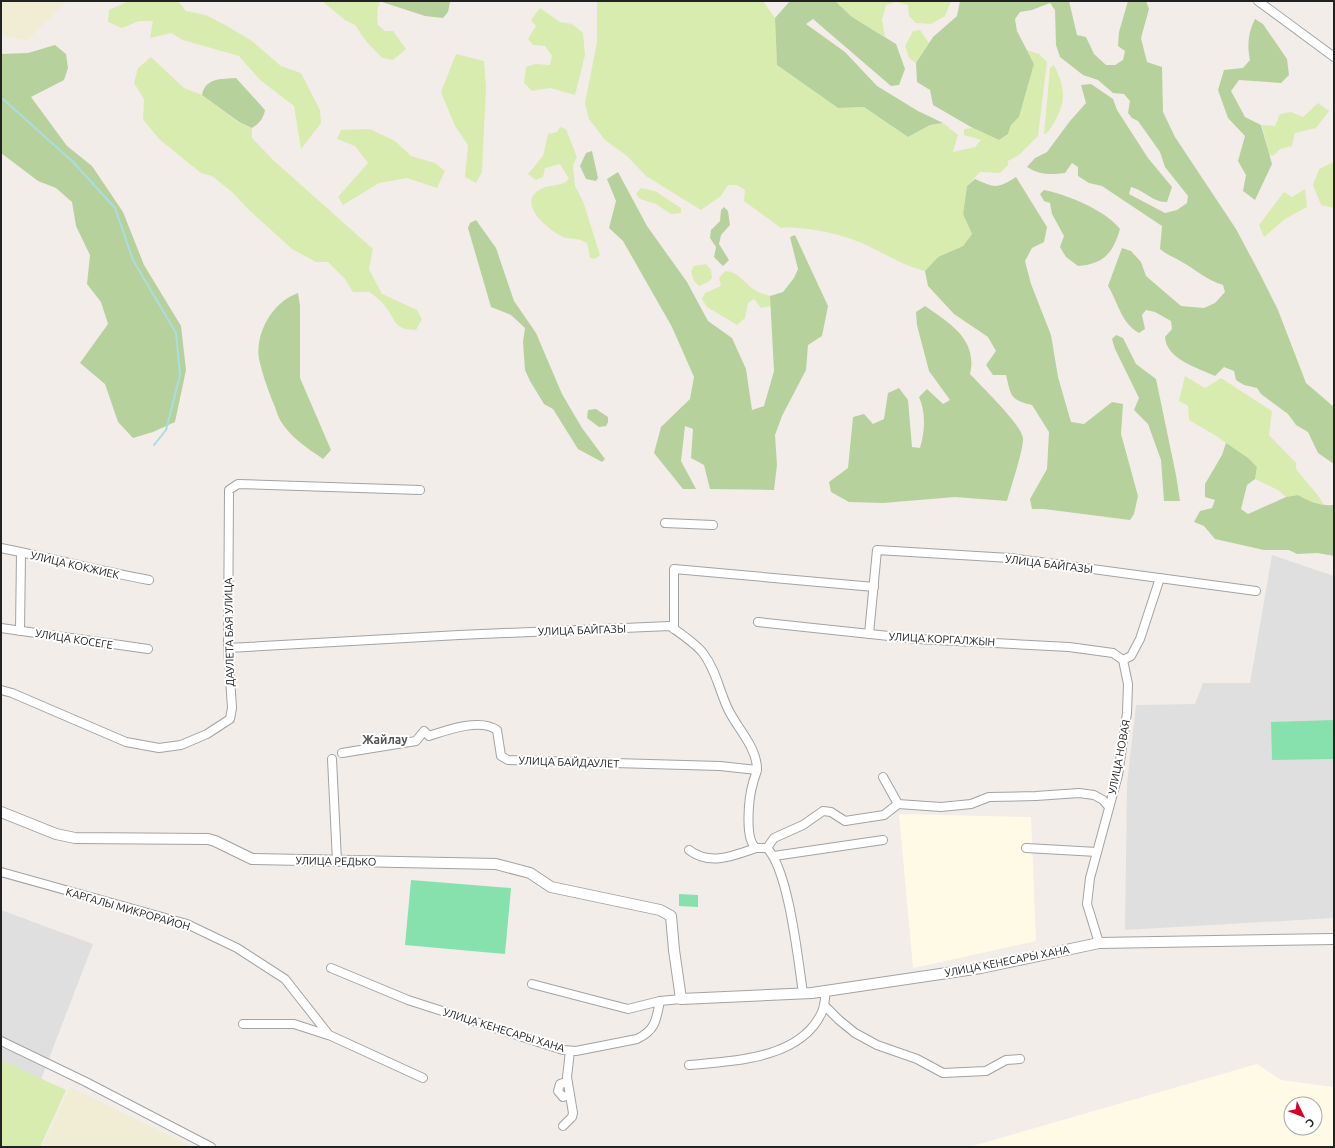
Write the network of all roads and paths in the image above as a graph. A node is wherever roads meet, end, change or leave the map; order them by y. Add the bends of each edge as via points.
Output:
1 (1258, 1) edge
2 (1334, 57) edge
3 (420, 490) dead end
4 (665, 523) dead end
5 (713, 525) dead end
6 (1, 548) edge
7 (21, 552) junction
8 (1160, 578) junction
9 (149, 580) dead end
10 (874, 587) junction
11 (1256, 591) dead end
12 (758, 622) dead end
13 (1, 628) edge
14 (674, 629) junction
15 (20, 631) junction
16 (869, 634) junction
17 (228, 648) junction
18 (148, 649) dead end
19 (1123, 660) junction
20 (1, 690) edge
21 (342, 753) dead end
22 (332, 760) dead end
23 (757, 770) junction
24 (883, 777) dead end
25 (898, 804) junction
26 (1109, 807) junction
27 (1, 812) edge
28 (883, 840) dead end
29 (756, 848) junction
30 (767, 848) junction
31 (1026, 848) dead end
32 (689, 850) dead end
33 (1097, 852) junction
34 (774, 856) junction
35 (337, 861) junction
36 (1, 872) edge
37 (1334, 939) edge
38 (1099, 943) junction
39 (330, 968) dead end
40 (532, 984) dead end
41 (826, 990) junction
42 (803, 993) junction
43 (681, 999) junction
44 (660, 1001) junction
45 (824, 1005) junction
46 (243, 1024) dead end
47 (329, 1035) junction
48 (1, 1041) edge
49 (570, 1051) junction
50 (1020, 1059) dead end
51 (689, 1065) dead end
52 (423, 1078) dead end
53 (563, 1126) dead end
54 (212, 1147) edge

1 - 2 street
3 - 17 street, ДАУЛЕТА БАЯ УЛИЦА via 238,484 229,490
4 - 5 street
6 - 7 street, УЛИЦА КОКЖИЕК
7 - 9 street, УЛИЦА КОКЖИЕК via 89,569
7 - 15 street
8 - 10 street, УЛИЦА БАЙГАЗЫ via 1010,558 877,550
8 - 11 street, УЛИЦА БАЙГАЗЫ
8 - 19 street via 1140,640 1131,656
10 - 14 street via 674,569
10 - 16 street, УЛИЦА БАЙГАЗЫ
12 - 16 street, УЛИЦА КОРГАЛЖЫН
13 - 15 street, УЛИЦА КОСЕГЕ
14 - 17 street, УЛИЦА БАЙГАЗЫ via 670,626
14 - 23 street via 708,660 727,707 756,759
15 - 18 street, УЛИЦА КОСЕГЕ
16 - 19 street, УЛИЦА КОРГАЛЖЫН via 1069,647 1113,654
17 - 20 street, ДАУЛЕТА БАЯ УЛИЦА via 232,708 230,719 207,734 181,745 160,748 126,742
19 - 26 street, УЛИЦА НОВАЯ via 1128,684 1127,713 1118,775
21 - 23 street, УЛИЦА БАЙДАУЛЕТ via 416,741 424,732 429,736 465,725 497,730 502,756 508,760 720,766
22 - 35 street
23 - 29 street via 749,816 750,838
24 - 25 street
25 - 26 street via 941,807 971,804 989,797 1079,792 1094,795
25 - 30 street via 884,815 845,821 831,812 823,811 803,825 774,838
26 - 33 street, УЛИЦА НОВАЯ
27 - 35 street, УЛИЦА РЕДЬКО via 56,834 75,838 208,839 252,859
28 - 34 street
29 - 30 street
29 - 32 street via 732,857 715,859 698,857
30 - 34 street
31 - 33 street
33 - 38 street, УЛИЦА НОВАЯ via 1087,904
34 - 42 street via 790,909
35 - 43 street, УЛИЦА РЕДЬКО via 496,864 530,873 551,887 660,910 671,916
36 - 47 street, КАРГАЛЫ МИКРОРАЙОН via 187,924 237,948 284,979
37 - 38 street, УЛИЦА КЕНЕСАРЫ ХАНА
38 - 41 street, УЛИЦА КЕНЕСАРЫ ХАНА via 981,968
39 - 49 street, УЛИЦА КЕНЕСАРЫ ХАНА via 408,1000
40 - 44 street via 628,1009
41 - 42 street, УЛИЦА КЕНЕСАРЫ ХАНА
41 - 45 street
42 - 43 street, УЛИЦА КЕНЕСАРЫ ХАНА
43 - 44 street
44 - 49 street, УЛИЦА КЕНЕСАРЫ ХАНА via 655,1025 646,1035 629,1041
45 - 50 street via 855,1033 943,1073 986,1071 1006,1060
45 - 51 street via 812,1028 800,1039 770,1054 741,1060
46 - 47 street via 294,1024
47 - 52 street, КАРГАЛЫ МИКРОРАЙОН
48 - 54 street
49 - 53 street via 568,1084 560,1084 558,1091 563,1097 570,1095 572,1117

